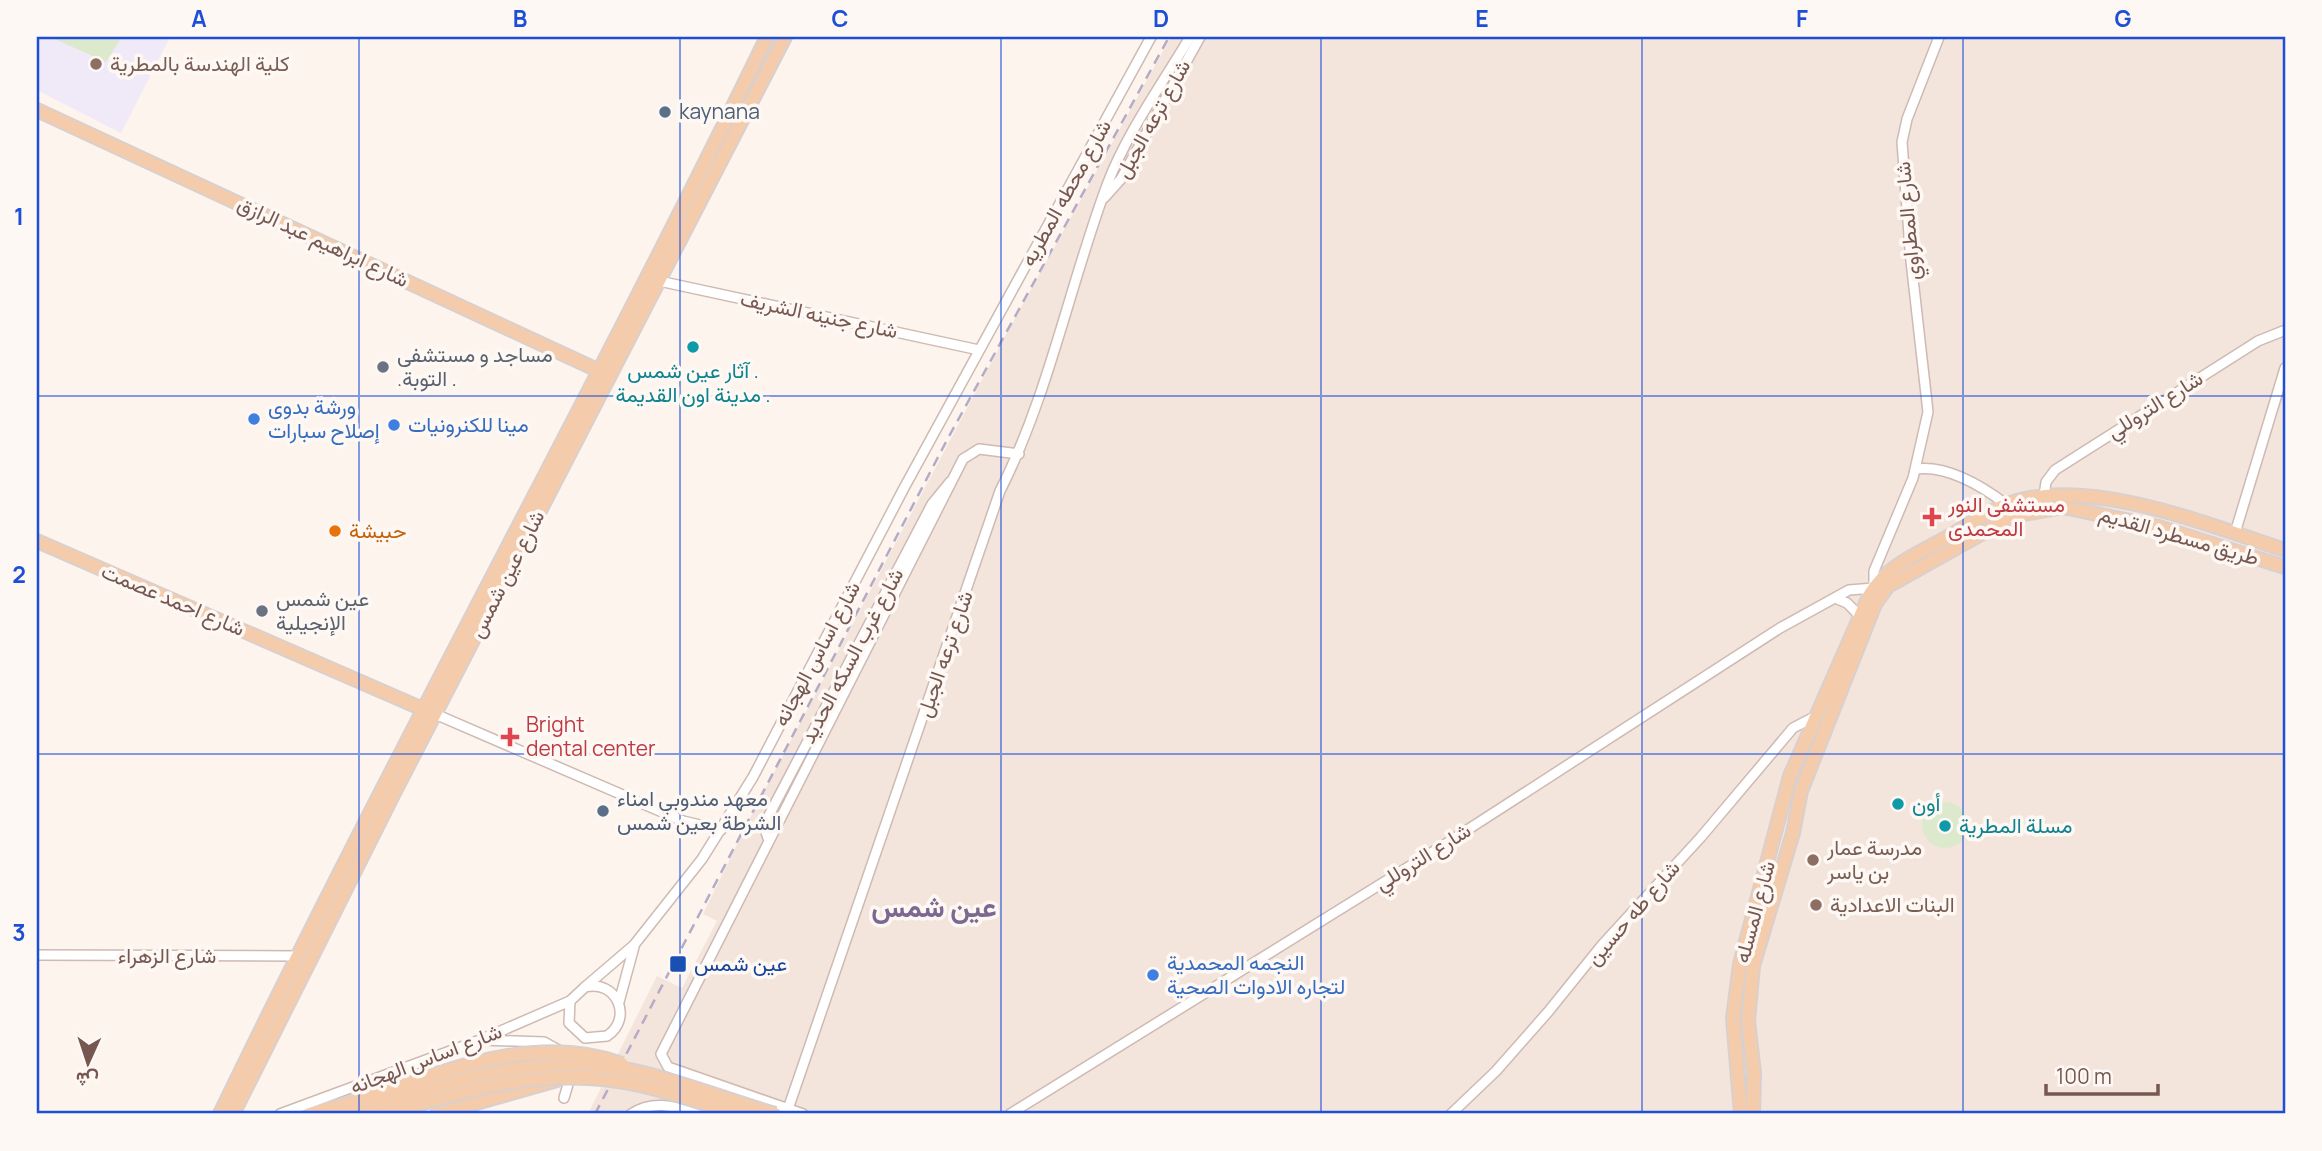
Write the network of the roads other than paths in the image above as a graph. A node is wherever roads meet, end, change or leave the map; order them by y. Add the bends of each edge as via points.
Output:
1 (767, 37) edge
2 (785, 37) edge
3 (1151, 37) edge
4 (1190, 37) edge
5 (1199, 37) edge
6 (1940, 37) edge
7 (37, 110) edge
8 (1102, 199) junction
9 (659, 281) junction
10 (2285, 330) edge
11 (979, 349) junction
12 (2285, 368) edge
13 (604, 373) junction
14 (1019, 454) junction
15 (1916, 469) junction
16 (2044, 496) junction
17 (2007, 505) junction
18 (2235, 533) junction
19 (37, 541) edge
20 (2285, 550) edge
21 (2285, 567) edge
22 (1874, 588) junction
23 (1835, 598) junction
24 (1860, 616) junction
25 (430, 712) junction
26 (1816, 716) junction
27 (1819, 744) joint
28 (721, 830) junction
29 (634, 945) junction
30 (37, 955) edge
31 (296, 956) junction
32 (585, 987) junction
33 (570, 1001) junction
34 (619, 1002) junction
35 (480, 1040) junction
36 (1749, 1044) junction
37 (1734, 1046) junction
38 (1752, 1061) junction
39 (1737, 1065) junction
40 (567, 1077) junction
41 (564, 1098) dead end
42 (348, 1109) edge
43 (788, 1109) junction
44 (220, 1114) edge
45 (233, 1114) edge
46 (280, 1114) edge
47 (310, 1114) edge
48 (387, 1114) edge
49 (437, 1114) edge
50 (631, 1114) edge
51 (700, 1114) edge
52 (737, 1114) edge
53 (775, 1114) edge
54 (803, 1114) edge
55 (1010, 1114) edge
56 (1451, 1114) edge
57 (1741, 1114) edge
58 (1753, 1114) edge

1 - 13 main road, شارع عين شمس
2 - 9 main road, شارع عين شمس
3 - 11 street, شارع محطه المطريه
4 - 8 street, شارع ترعه الجبل
5 - 8 street, شارع ترعه الجبل via 1132,160
6 - 15 street, شارع المطراوي via 1902,142 1928,412
7 - 13 main road, شارع ابراهيم عبد الرازق
8 - 14 street, شارع ترعه الجبل
9 - 11 street, شارع جنينه الشريف
9 - 13 main road, شارع عين شمس
10 - 16 street, شارع التروللي via 2258,341 2098,440 2055,470 2046,482
11 - 28 street, شارع اساس الهجانه
12 - 18 street
13 - 25 main road, شارع عين شمس
14 - 43 street, شارع ترعه الجبل via 1000,491
14 - 43 street, شارع غرب السكه الحديد via 985,449 964,458 661,1054 668,1067
15 - 17 street via 1945,471
15 - 22 street via 1874,571
16 - 17 main road, طريق مسطرد القديم
16 - 18 main road, طريق مسطرد القديم via 2115,502
17 - 22 main road, طريق مسطرد القديم via 1897,565
18 - 20 main road, طريق مسطرد القديم
19 - 25 main road, شارع احمد عصمت
21 - 27 main road, طريق مسطرد القديم via 2159,527 2075,508 2039,509 2013,516 1899,577 1883,591
22 - 23 street, شارع التروللي via 1857,587
22 - 24 main road, طريق مسطرد القديم
23 - 24 street
23 - 55 street, شارع التروللي via 1770,634 1447,843
24 - 26 main road, طريق مسطرد القديم
25 - 28 street, شارع احمد عصمت via 672,817
25 - 31 main road, شارع عين شمس
25 - 45 main road, شارع عين شمس
26 - 37 main road, شارع المسله via 1790,776 1740,964
26 - 56 street, شارع طه حسين via 1793,727 1548,1013
27 - 36 main road, شارع المسله via 1801,791 1753,966
28 - 29 street, شارع اساس الهجانه
29 - 32 street, شارع اساس الهجانه
29 - 34 street, شارع اساس الهجانه
30 - 31 street, شارع الزهراء
31 - 44 main road, شارع عين شمس
32 - 33 street
32 - 34 street via 608,989
33 - 34 street via 572,1028 590,1039 607,1036 615,1029
33 - 35 street, شارع اساس الهجانه
35 - 41 street via 538,1041 555,1046 571,1070
35 - 46 street, شارع اساس الهجانه
36 - 37 main road via 1742,1049
36 - 38 main road, شارع المسله
37 - 39 main road, شارع المسله
38 - 39 main road
38 - 58 main road, شارع المسله
39 - 57 main road, شارع المسله
40 - 48 main road, bridge via 485,1085
40 - 49 main road, bridge
40 - 52 main road, bridge via 639,1085
42 - 47 main road
42 - 53 main road, bridge via 480,1062 538,1052 586,1054
43 - 54 street
50 - 51 street via 663,1105

